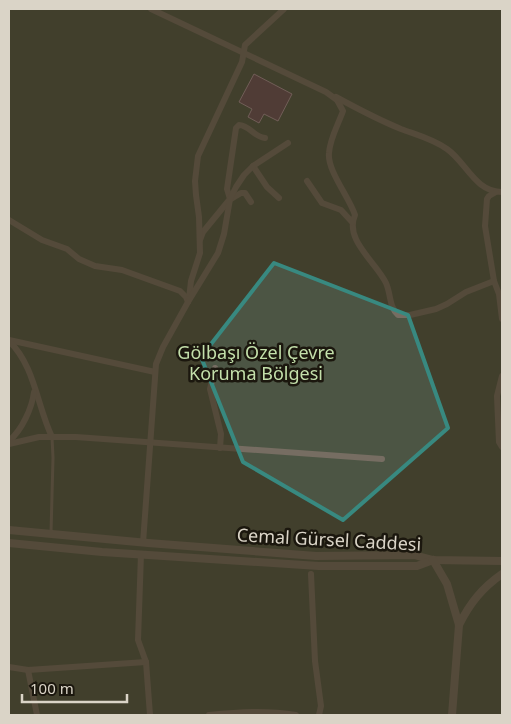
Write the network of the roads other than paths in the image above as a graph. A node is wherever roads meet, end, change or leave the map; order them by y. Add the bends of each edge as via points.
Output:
1 (151, 9) edge
2 (284, 9) edge
3 (244, 52) junction
4 (326, 92) junction
5 (265, 138) dead end
6 (288, 143) dead end
7 (253, 166) junction
8 (307, 181) dead end
9 (499, 192) edge
10 (280, 198) dead end
11 (230, 199) junction
12 (251, 202) dead end
13 (9, 220) edge
14 (352, 222) junction
15 (200, 244) junction
16 (494, 281) junction
17 (188, 302) junction
18 (502, 318) edge
19 (9, 340) edge
20 (215, 368) dead end
21 (155, 372) junction
22 (502, 376) edge
23 (35, 390) junction
24 (52, 437) junction
25 (9, 442) edge
26 (150, 442) junction
27 (502, 447) edge
28 (220, 448) junction
29 (382, 459) dead end
30 (9, 530) edge
31 (51, 534) junction
32 (9, 543) edge
33 (143, 543) junction
34 (141, 554) junction
35 (433, 560) junction
36 (502, 561) edge
37 (311, 574) dead end
38 (502, 574) edge
39 (458, 625) junction
40 (146, 662) junction
41 (9, 667) edge
42 (28, 670) junction
43 (37, 715) edge
44 (150, 715) edge
45 (210, 715) edge
46 (296, 715) edge
47 (319, 715) edge
48 (452, 715) edge

1 - 3 street
2 - 3 street via 245,45
3 - 4 street
3 - 15 street via 198,156 195,181
4 - 9 street via 370,116 447,148 475,180
4 - 14 street via 337,100 343,111 328,156 352,206 355,215
5 - 11 street via 244,125 236,128 227,189
6 - 7 street
7 - 10 street via 267,187
7 - 11 street
8 - 14 street via 322,203 341,210
9 - 16 street via 487,199 485,216
11 - 12 street via 245,193
11 - 15 street via 203,232
11 - 17 street via 218,253
13 - 17 street via 95,266 122,270 180,291
14 - 16 street via 356,240 386,282 392,306 398,315 436,308
15 - 17 street
16 - 18 street
17 - 21 street via 163,347
19 - 21 street
19 - 23 street via 25,362
20 - 28 street via 210,389 221,434
21 - 26 street
22 - 27 street via 497,396
23 - 24 street
23 - 25 street via 28,412
24 - 25 street
24 - 26 street
24 - 31 lane
26 - 28 street
26 - 33 street
28 - 29 street
30 - 31 street, Cemal Gürsel Caddesi
31 - 33 street, Cemal Gürsel Caddesi
32 - 34 street, Cemal Gürsel Caddesi
33 - 35 street, Cemal Gürsel Caddesi via 316,556 414,555
34 - 35 street, Cemal Gürsel Caddesi via 319,566 417,566
34 - 40 street via 138,640
35 - 36 street
35 - 39 street via 447,584
37 - 47 street
38 - 39 street via 480,592
39 - 48 street
40 - 42 street
40 - 44 street
41 - 42 street
42 - 43 street
45 - 46 street via 272,711

